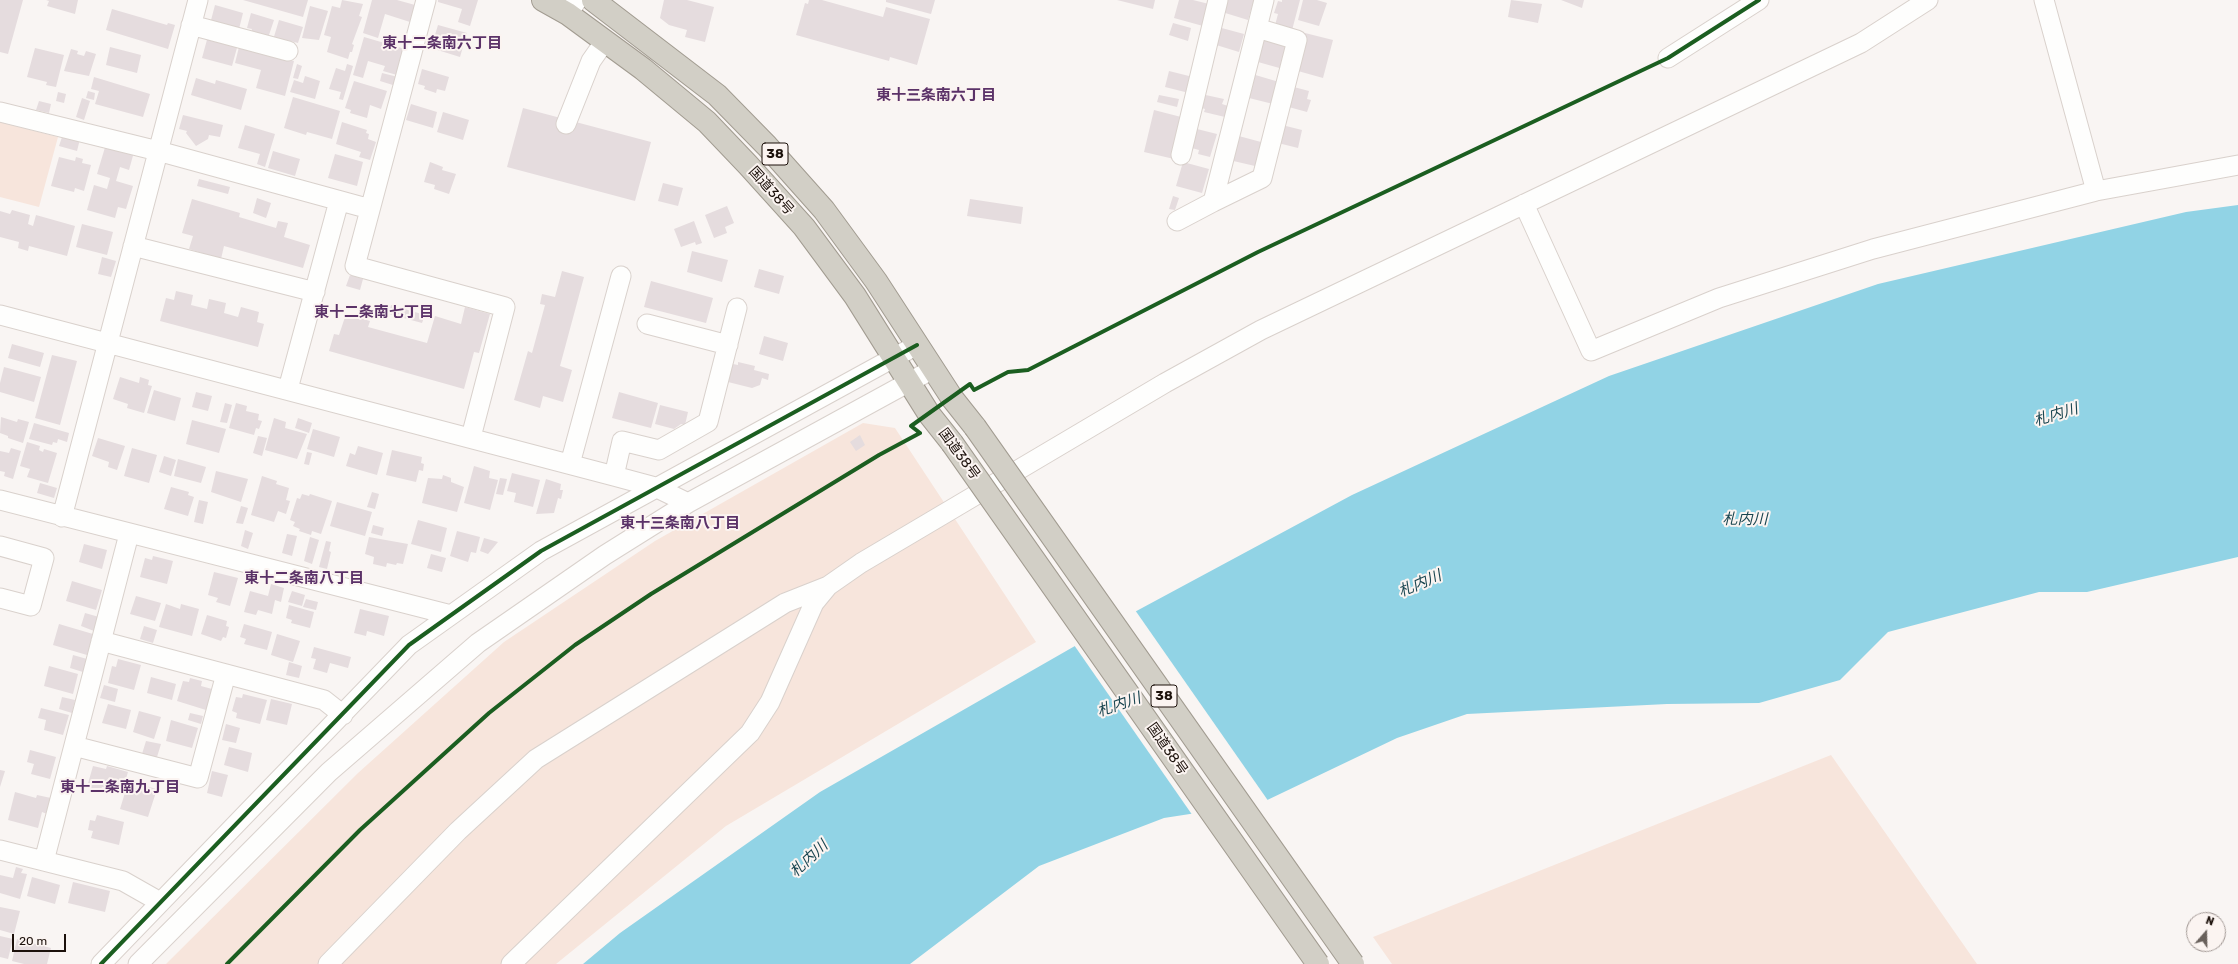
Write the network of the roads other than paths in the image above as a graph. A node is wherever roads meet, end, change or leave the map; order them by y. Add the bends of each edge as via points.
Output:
1 (198, 0) edge
2 (426, 0) edge
3 (543, 0) edge
4 (593, 0) edge
5 (1218, 0) edge
6 (1264, 0) edge
7 (1759, 0) edge
8 (1928, 0) edge
9 (2044, 0) edge
10 (573, 7) edge
11 (191, 25) junction
12 (1257, 28) junction
13 (605, 41) junction
14 (288, 51) dead end
15 (1668, 58) dead end
16 (0, 112) edge
17 (566, 124) dead end
18 (158, 151) junction
19 (1180, 155) dead end
20 (2238, 165) edge
21 (2096, 191) junction
22 (339, 201) junction
23 (1213, 202) junction
24 (1524, 204) junction
25 (370, 209) junction
26 (1177, 221) dead end
27 (133, 246) junction
28 (621, 276) dead end
29 (315, 292) junction
30 (738, 308) dead end
31 (0, 315) edge
32 (647, 324) dead end
33 (107, 342) junction
34 (728, 345) junction
35 (917, 345) junction
36 (895, 357) junction
37 (933, 369) junction
38 (909, 383) junction
39 (288, 389) junction
40 (471, 437) junction
41 (570, 464) junction
42 (614, 476) junction
43 (655, 487) junction
44 (0, 500) edge
45 (688, 504) junction
46 (62, 517) junction
47 (130, 534) junction
48 (0, 546) edge
49 (828, 586) junction
50 (0, 598) edge
51 (451, 615) junction
52 (101, 641) junction
53 (226, 674) junction
54 (342, 715) junction
55 (74, 746) junction
56 (0, 850) edge
57 (44, 861) junction
58 (160, 902) junction
59 (101, 964) edge
60 (138, 964) edge
61 (328, 964) edge
62 (511, 964) edge
63 (1318, 964) edge
64 (1353, 964) edge

1 - 11 street
2 - 25 street
3 - 10 highway, 国道38号 / 38
4 - 35 highway, 国道38号 / 38 via 717,95 767,146 824,210 876,281
5 - 19 street
6 - 12 street
7 - 15 street
8 - 24 street via 1861,43
9 - 21 street
10 - 13 highway, 国道38号 / 38
11 - 14 street
11 - 18 street
12 - 23 street
12 - 23 street via 1297,40 1295,48 1262,178
13 - 17 street via 591,61
13 - 36 highway, 国道38号 / 38 via 707,122 748,165 804,227 855,296
16 - 18 street
18 - 22 street
18 - 27 street
20 - 21 street
21 - 24 street via 1866,251 1719,298 1591,351
22 - 25 street
22 - 29 street
23 - 26 street
24 - 49 street via 1261,330 1165,382 862,563
25 - 40 street via 356,266 504,307
27 - 29 street
27 - 33 street
28 - 41 street
29 - 39 street
30 - 34 street
31 - 33 street
32 - 34 street
33 - 39 street
33 - 46 street
34 - 42 street via 708,422 659,450 622,441
35 - 36 street
35 - 37 highway, 国道38号 / 38
36 - 38 highway, 国道38号 / 38
36 - 43 street
37 - 38 street
37 - 64 highway, 国道38号 / 38, bridge
38 - 45 street
38 - 63 highway, 国道38号 / 38, bridge
39 - 40 street
40 - 41 street
41 - 42 street
42 - 43 street
43 - 45 street
43 - 51 street via 542,551
44 - 46 street
45 - 60 street via 605,554 478,643 329,772
46 - 47 street
47 - 51 street
47 - 52 street
48 - 50 street via 44,558 31,606
49 - 61 street via 785,603 536,759 458,831
49 - 62 street via 814,604 770,702 750,734
51 - 54 street via 409,646
52 - 53 street
52 - 55 street
53 - 54 street via 324,700
53 - 55 street via 198,778
54 - 58 street
55 - 57 street
56 - 57 street
57 - 58 street via 123,881
58 - 59 street

